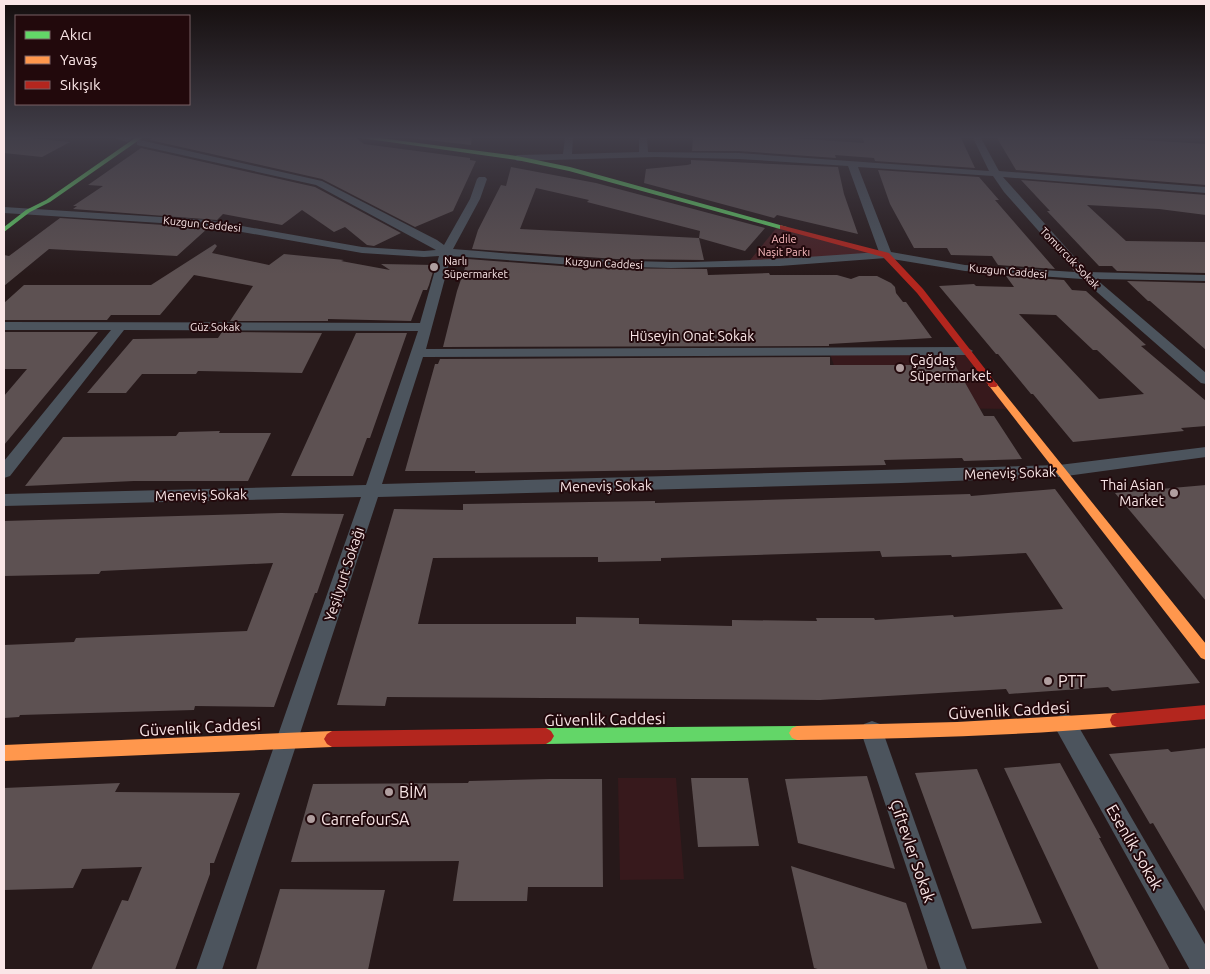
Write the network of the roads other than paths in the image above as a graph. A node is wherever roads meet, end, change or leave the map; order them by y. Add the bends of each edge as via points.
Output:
1 (63, 183) edge
2 (73, 183) edge
3 (320, 183) edge
4 (480, 183) edge
5 (622, 183) edge
6 (859, 183) edge
7 (1003, 183) edge
8 (1125, 183) edge
9 (1206, 190) edge
10 (4, 210) edge
11 (28, 211) junction
12 (4, 230) edge
13 (446, 252) junction
14 (886, 255) junction
15 (1085, 276) junction
16 (1206, 278) edge
17 (4, 326) edge
18 (120, 327) junction
19 (426, 327) junction
20 (966, 351) junction
21 (418, 353) junction
22 (1206, 380) edge
23 (1206, 452) edge
24 (1059, 471) junction
25 (4, 472) edge
26 (371, 491) junction
27 (4, 500) edge
28 (1206, 654) edge
29 (1206, 712) edge
30 (1065, 724) junction
31 (872, 732) junction
32 (288, 740) junction
33 (4, 753) edge
34 (209, 970) edge
35 (954, 970) edge
36 (1205, 970) edge

1 - 11 main road via 36,201
2 - 11 main road
3 - 13 street
4 - 13 street, Yeşilyurt Sokağı
5 - 14 main road
6 - 14 street
7 - 15 street, Tomurcuk Sokak
8 - 9 street
10 - 11 street, Kuzgun Caddesi
11 - 12 main road
11 - 13 street, Kuzgun Caddesi via 223,225 370,251
13 - 14 street, Kuzgun Caddesi via 588,263 671,265 813,261
13 - 19 street, Yeşilyurt Sokağı
14 - 15 street, Kuzgun Caddesi via 965,268
14 - 20 main road
15 - 16 street, Kuzgun Caddesi
15 - 22 street, Tomurcuk Sokak
17 - 18 street, Güz Sokak
18 - 19 street, Güz Sokak
18 - 25 street
19 - 21 street, Yeşilyurt Sokağı
20 - 21 street, Hüseyin Onat Sokak
20 - 24 main road
21 - 26 street, Yeşilyurt Sokağı
23 - 24 street, Meneviş Sokak
24 - 26 street, Meneviş Sokak
24 - 28 main road
26 - 27 street, Meneviş Sokak
26 - 32 street, Yeşilyurt Sokağı
29 - 30 main road, Güvenlik Caddesi
30 - 31 main road, Güvenlik Caddesi
30 - 36 street, Esenlik Sokak
31 - 32 main road, Güvenlik Caddesi
31 - 35 street, Çiftevler Sokak
32 - 33 main road, Güvenlik Caddesi
32 - 34 street, Yeşilyurt Sokağı

